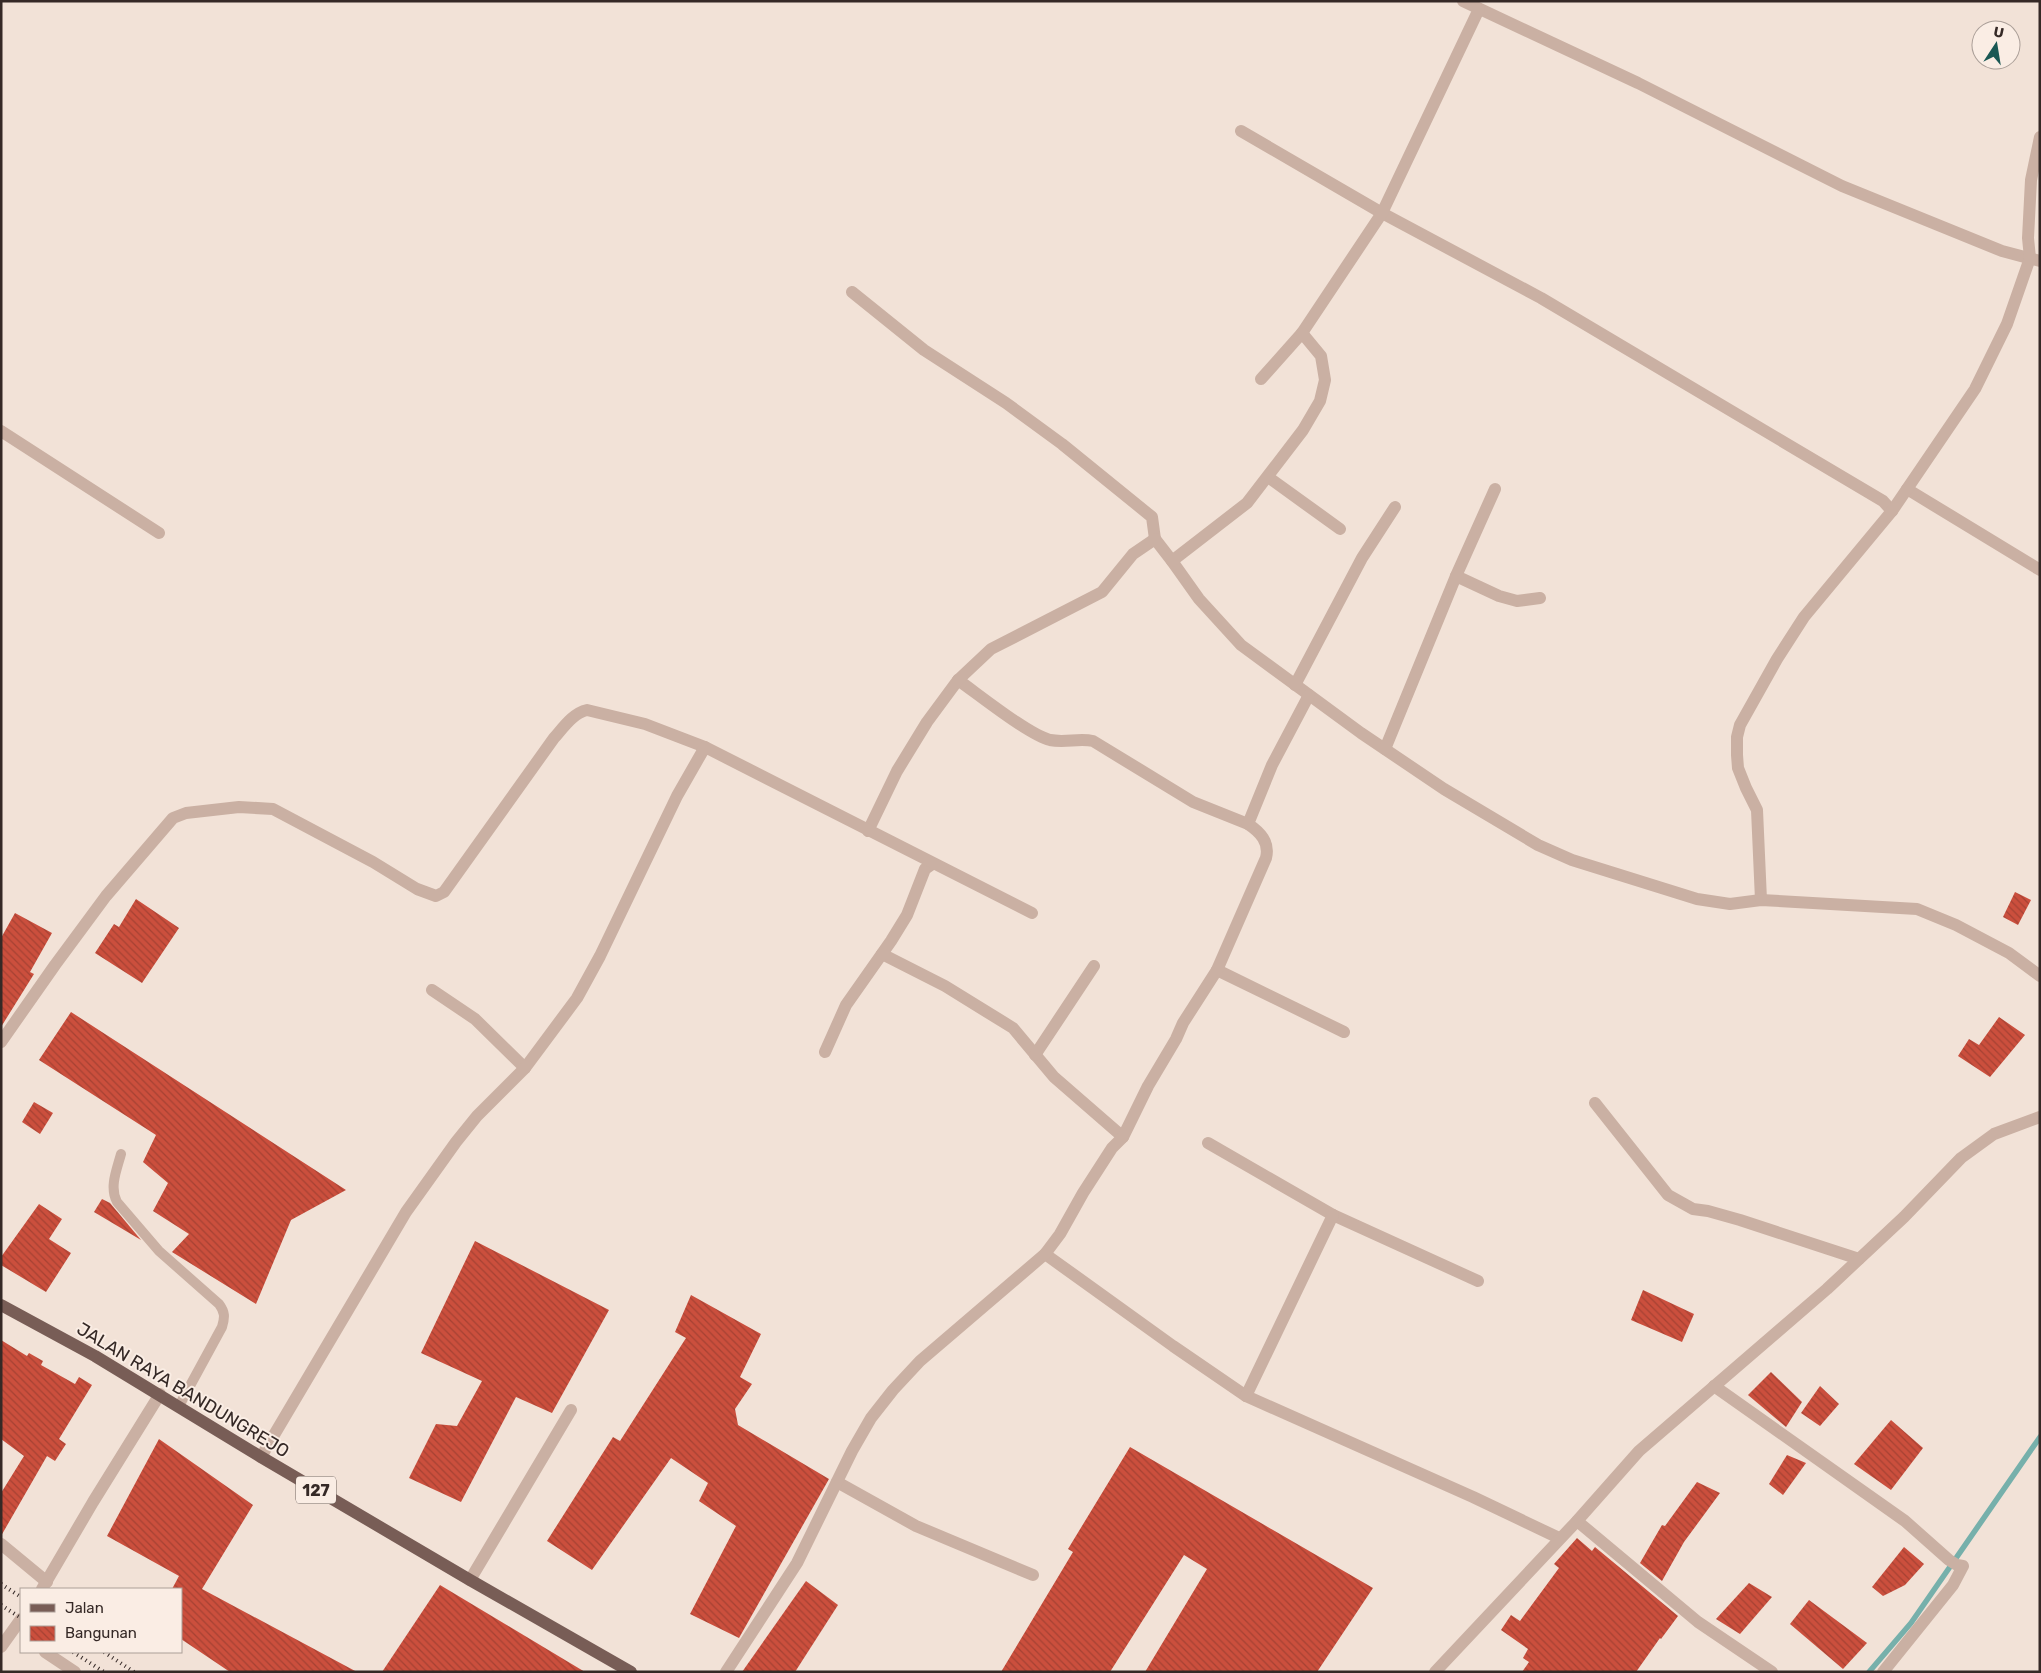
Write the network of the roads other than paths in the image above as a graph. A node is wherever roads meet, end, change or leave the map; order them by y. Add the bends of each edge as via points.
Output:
1 (1463, 1) edge
2 (1479, 9) junction
3 (1241, 131) dead end
4 (2040, 137) edge
5 (1382, 213) junction
6 (2035, 259) edge
7 (852, 292) dead end
8 (1302, 333) junction
9 (1261, 379) dead end
10 (1, 430) edge
11 (1268, 477) junction
12 (1495, 489) dead end
13 (1907, 489) junction
14 (1395, 508) dead end
15 (1892, 511) junction
16 (1340, 529) dead end
17 (159, 533) dead end
18 (1155, 539) junction
19 (1172, 561) junction
20 (2040, 570) edge
21 (1456, 576) junction
22 (1540, 598) dead end
23 (958, 680) junction
24 (1295, 685) junction
25 (1309, 694) junction
26 (705, 747) junction
27 (1385, 749) junction
28 (1248, 824) junction
29 (868, 831) junction
30 (932, 864) junction
31 (1761, 900) junction
32 (1032, 913) dead end
33 (882, 954) junction
34 (1094, 966) dead end
35 (1217, 970) junction
36 (2040, 976) edge
37 (432, 990) dead end
38 (1344, 1032) dead end
39 (1, 1042) edge
40 (824, 1052) dead end
41 (1035, 1054) junction
42 (525, 1068) junction
43 (1595, 1103) dead end
44 (2040, 1117) edge
45 (1123, 1137) junction
46 (1208, 1143) dead end
47 (121, 1154) dead end
48 (1333, 1215) junction
49 (1045, 1254) junction
50 (1859, 1259) junction
51 (1478, 1282) dead end
52 (1, 1306) edge
53 (1714, 1386) junction
54 (160, 1394) junction
55 (1246, 1396) junction
56 (179, 1406) junction
57 (571, 1410) dead end
58 (261, 1457) junction
59 (837, 1482) junction
60 (1577, 1521) junction
61 (1559, 1538) junction
62 (1, 1544) edge
63 (1033, 1575) dead end
64 (470, 1580) junction
65 (45, 1585) edge
66 (17, 1634) edge
67 (1, 1647) edge
68 (46, 1653) edge
69 (75, 1672) edge
70 (631, 1672) edge
71 (726, 1672) edge
72 (1435, 1672) edge
73 (1772, 1672) edge
74 (1883, 1672) edge

1 - 2 street
2 - 5 street
2 - 6 street via 1842,186 2002,251
3 - 5 street
4 - 6 street via 2031,180 2028,238
5 - 8 street
5 - 15 street via 1541,298 1801,451 1883,501
6 - 13 street via 2008,324 1975,389
7 - 18 street via 924,350 1006,403 1126,494 1152,517
8 - 9 street
8 - 11 street via 1321,356 1325,380 1320,402
10 - 17 street
11 - 16 street
11 - 19 street via 1247,503
12 - 21 street
13 - 15 street
13 - 20 street
14 - 24 street via 1362,558
15 - 31 street via 1804,617 1740,725 1736,755 1738,768 1757,810
18 - 19 street
18 - 23 street via 1133,554 1102,592 991,649
19 - 24 street via 1199,599 1241,645
21 - 22 street via 1517,602
21 - 27 street
23 - 28 street via 1042,737 1093,741 1193,802
23 - 29 street via 896,771
24 - 25 street
25 - 27 street
25 - 28 street via 1272,765
26 - 29 street
26 - 39 street via 645,724 582,711 554,738 444,892 436,896 417,889 273,809 239,807 186,813 173,818 106,896
26 - 42 street via 677,796 586,981
27 - 31 street via 1511,830 1572,860 1697,900 1730,904
28 - 35 street via 1257,831 1268,849
29 - 30 street
30 - 32 street
30 - 33 street via 925,869 907,915
31 - 36 street via 1917,909 2009,953
33 - 40 street via 846,1005
33 - 41 street via 945,986 1013,1028
34 - 41 street
35 - 38 street
35 - 45 street via 1183,1023
37 - 42 street via 476,1020
41 - 45 street via 1054,1077
42 - 58 street via 477,1116 406,1212
43 - 50 street via 1668,1195 1681,1204
44 - 50 street via 1994,1134 1961,1158
45 - 49 street via 1112,1148
46 - 48 street
47 - 56 lane via 113,1187 118,1202 158,1251 219,1304 225,1318
48 - 51 street
48 - 55 street
49 - 55 street
49 - 59 street via 920,1361 893,1390 871,1418
50 - 53 street
52 - 54 main road, JALAN RAYA BANDUNGREJO / 127
53 - 60 street via 1639,1451
53 - 74 street via 1905,1521 1953,1563 1963,1566 1953,1584
54 - 56 main road, JALAN RAYA BANDUNGREJO / 127
54 - 65 street
55 - 61 street
56 - 58 main road, JALAN RAYA BANDUNGREJO / 127
57 - 64 street
58 - 64 main road, JALAN RAYA BANDUNGREJO / 127
59 - 63 street via 916,1526
59 - 71 street via 797,1564
60 - 61 street
60 - 73 street via 1698,1622
61 - 72 street
62 - 65 street
64 - 70 main road, JALAN RAYA BANDUNGREJO / 127
66 - 67 street
68 - 69 street

